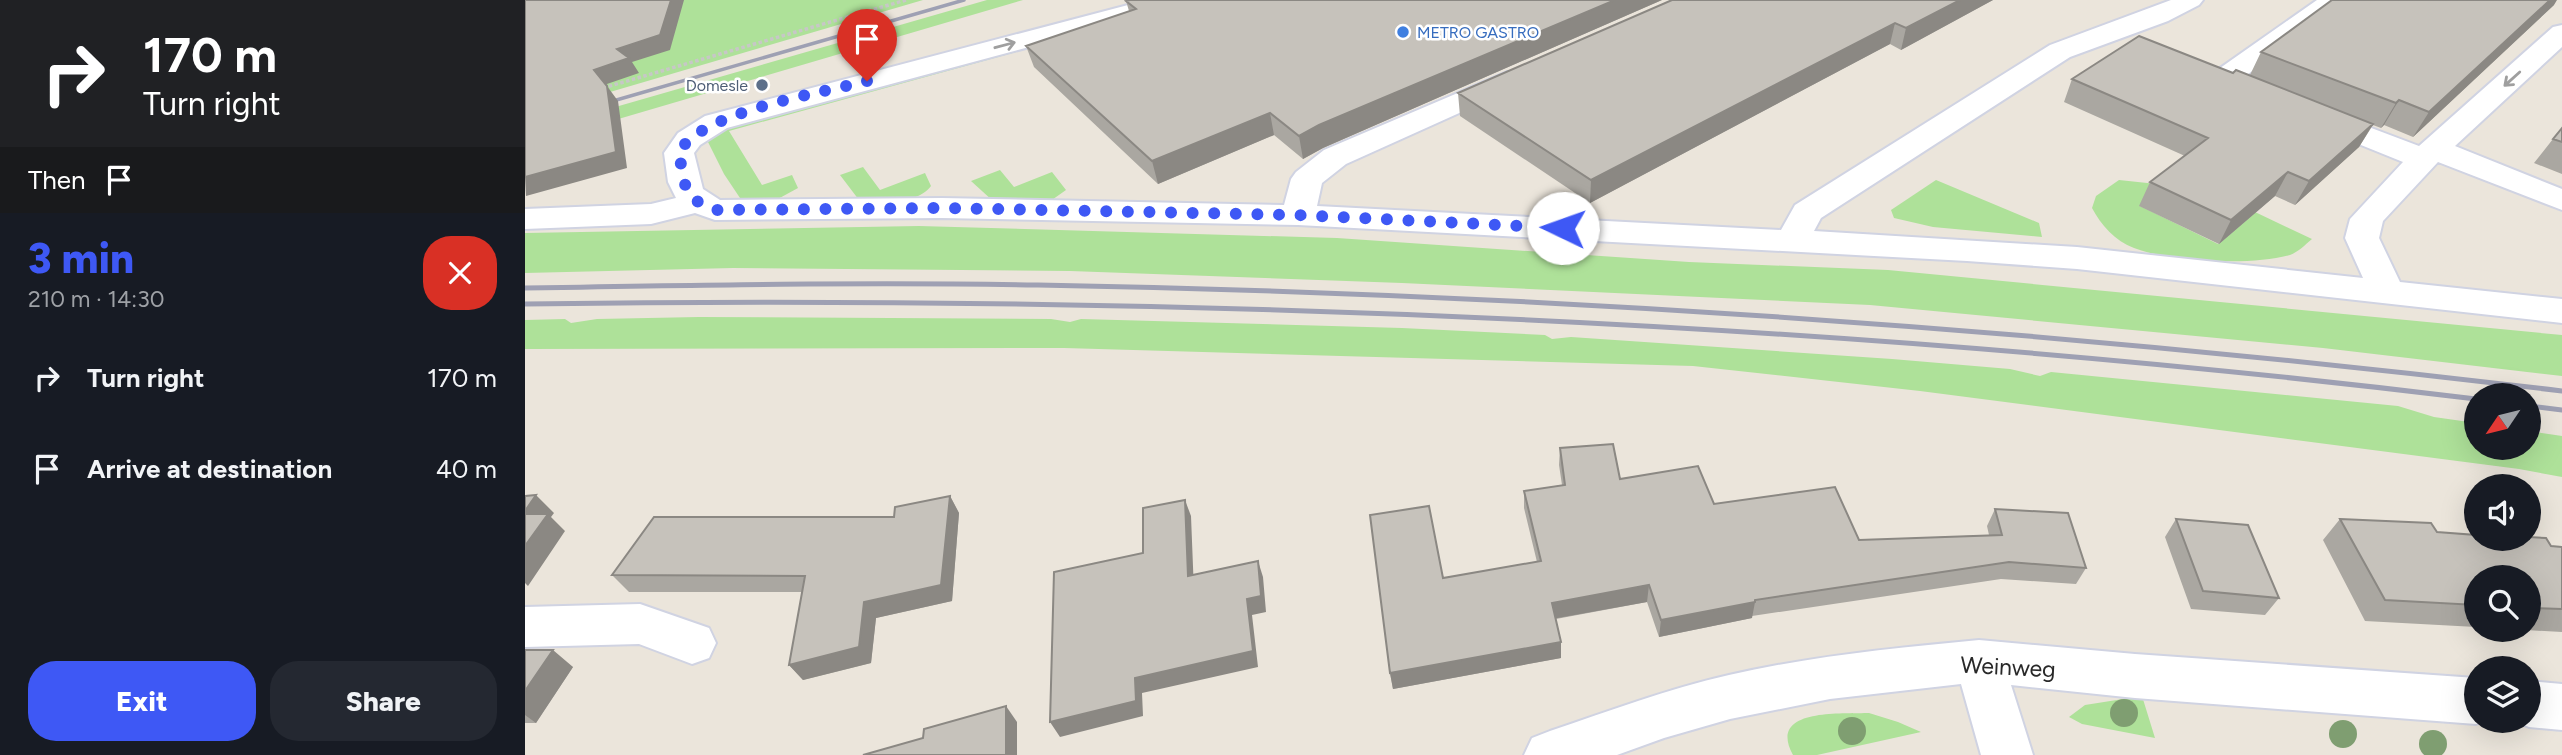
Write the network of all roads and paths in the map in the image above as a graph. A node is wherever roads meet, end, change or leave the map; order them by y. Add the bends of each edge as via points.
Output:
1 (906, 0) edge
2 (1083, 0) edge
3 (1177, 0) edge
4 (2190, 0) edge
5 (2334, 0) edge
6 (2562, 33) edge
7 (1532, 70) edge
8 (867, 81) junction
9 (2248, 89) edge
10 (595, 90) edge
11 (2298, 109) edge
12 (2429, 154) junction
13 (2562, 200) edge
14 (696, 203) junction
15 (1298, 215) junction
16 (525, 219) edge
17 (1793, 239) junction
18 (2387, 292) junction
19 (2562, 311) edge
20 (525, 627) edge
21 (692, 643) dead end
22 (1979, 661) junction
23 (2464, 700) edge
24 (2541, 705) edge
25 (2562, 707) edge
26 (1550, 755) edge
27 (2007, 755) edge

1 - 10 path
2 - 8 street via 978,30
8 -> 3 street
4 - 17 street via 2143,23 2060,51 1807,212
5 - 9 street via 2223,79
6 -> 12 street
7 - 15 street via 1335,157 1307,179
8 - 14 street via 735,115 689,139 679,153 687,190
11 - 12 street
12 - 13 street
12 - 18 street via 2367,219 2362,238
14 - 15 street via 715,210 941,208
14 - 16 street via 651,214
15 - 17 street
17 - 18 street via 2077,258
18 - 19 street
20 - 21 street via 640,624
22 - 23 street, Weinweg
22 - 26 street, Weinweg via 1830,677 1730,697
22 - 27 street
24 - 25 street

